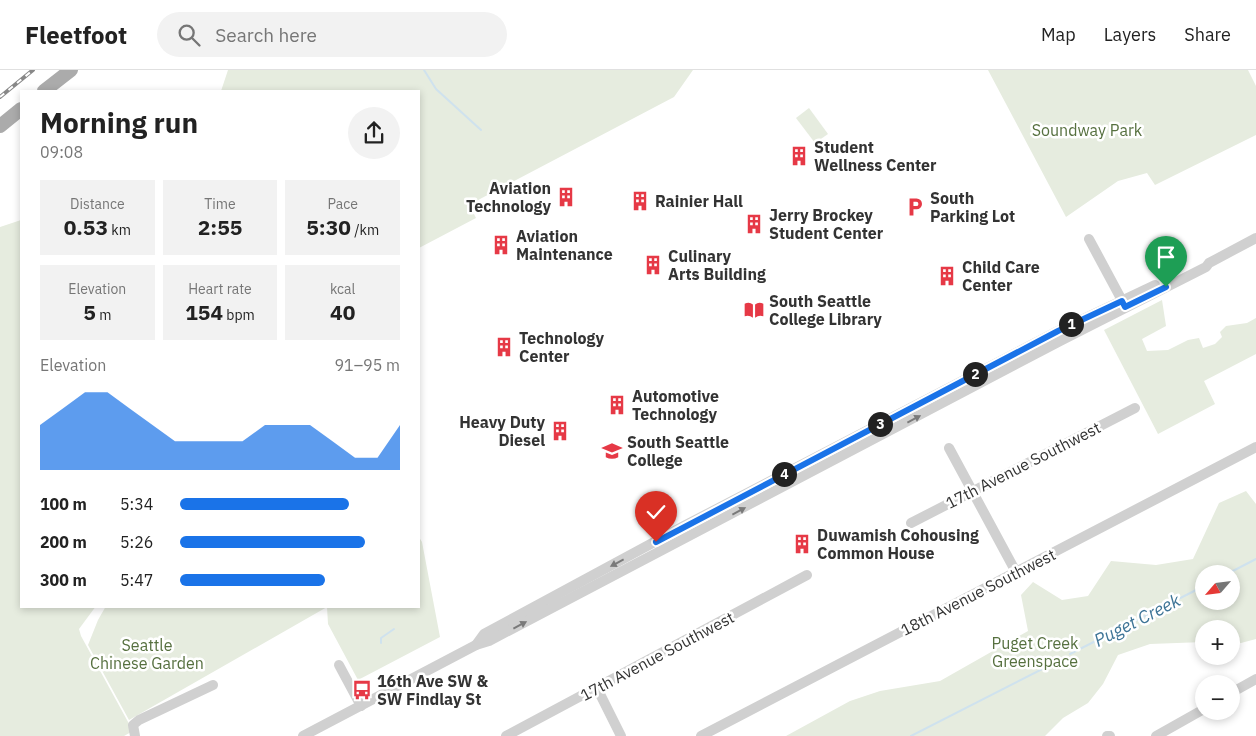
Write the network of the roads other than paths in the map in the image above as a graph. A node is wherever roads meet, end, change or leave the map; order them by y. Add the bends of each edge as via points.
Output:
1 (71, 70) edge
2 (45, 90) edge
3 (20, 110) edge
4 (0, 126) edge
5 (1089, 238) dead end
6 (1256, 238) edge
7 (1124, 304) junction
8 (1135, 408) dead end
9 (1256, 447) edge
10 (949, 448) dead end
11 (972, 491) junction
12 (912, 523) dead end
13 (1016, 572) junction
14 (807, 575) dead end
15 (339, 665) dead end
16 (1256, 679) edge
17 (213, 685) dead end
18 (597, 688) junction
19 (1240, 688) edge
20 (361, 706) junction
21 (1195, 714) edge
22 (135, 736) edge
23 (304, 736) edge
24 (506, 736) edge
25 (621, 736) edge
26 (700, 736) edge
27 (1156, 736) edge

1 - 2 main road
3 - 4 main road
5 - 7 street
6 - 7 street via 1206,267
7 - 20 street
8 - 11 street, 17th Avenue Southwest
9 - 13 street, 18th Avenue Southwest
10 - 11 street
11 - 12 street, 17th Avenue Southwest
11 - 13 street
13 - 26 street, 18th Avenue Southwest
14 - 18 street, 17th Avenue Southwest
15 - 20 street
16 - 19 street
17 - 22 street via 139,720 133,725
18 - 24 street, 17th Avenue Southwest
18 - 25 street
20 - 23 street
21 - 27 street

